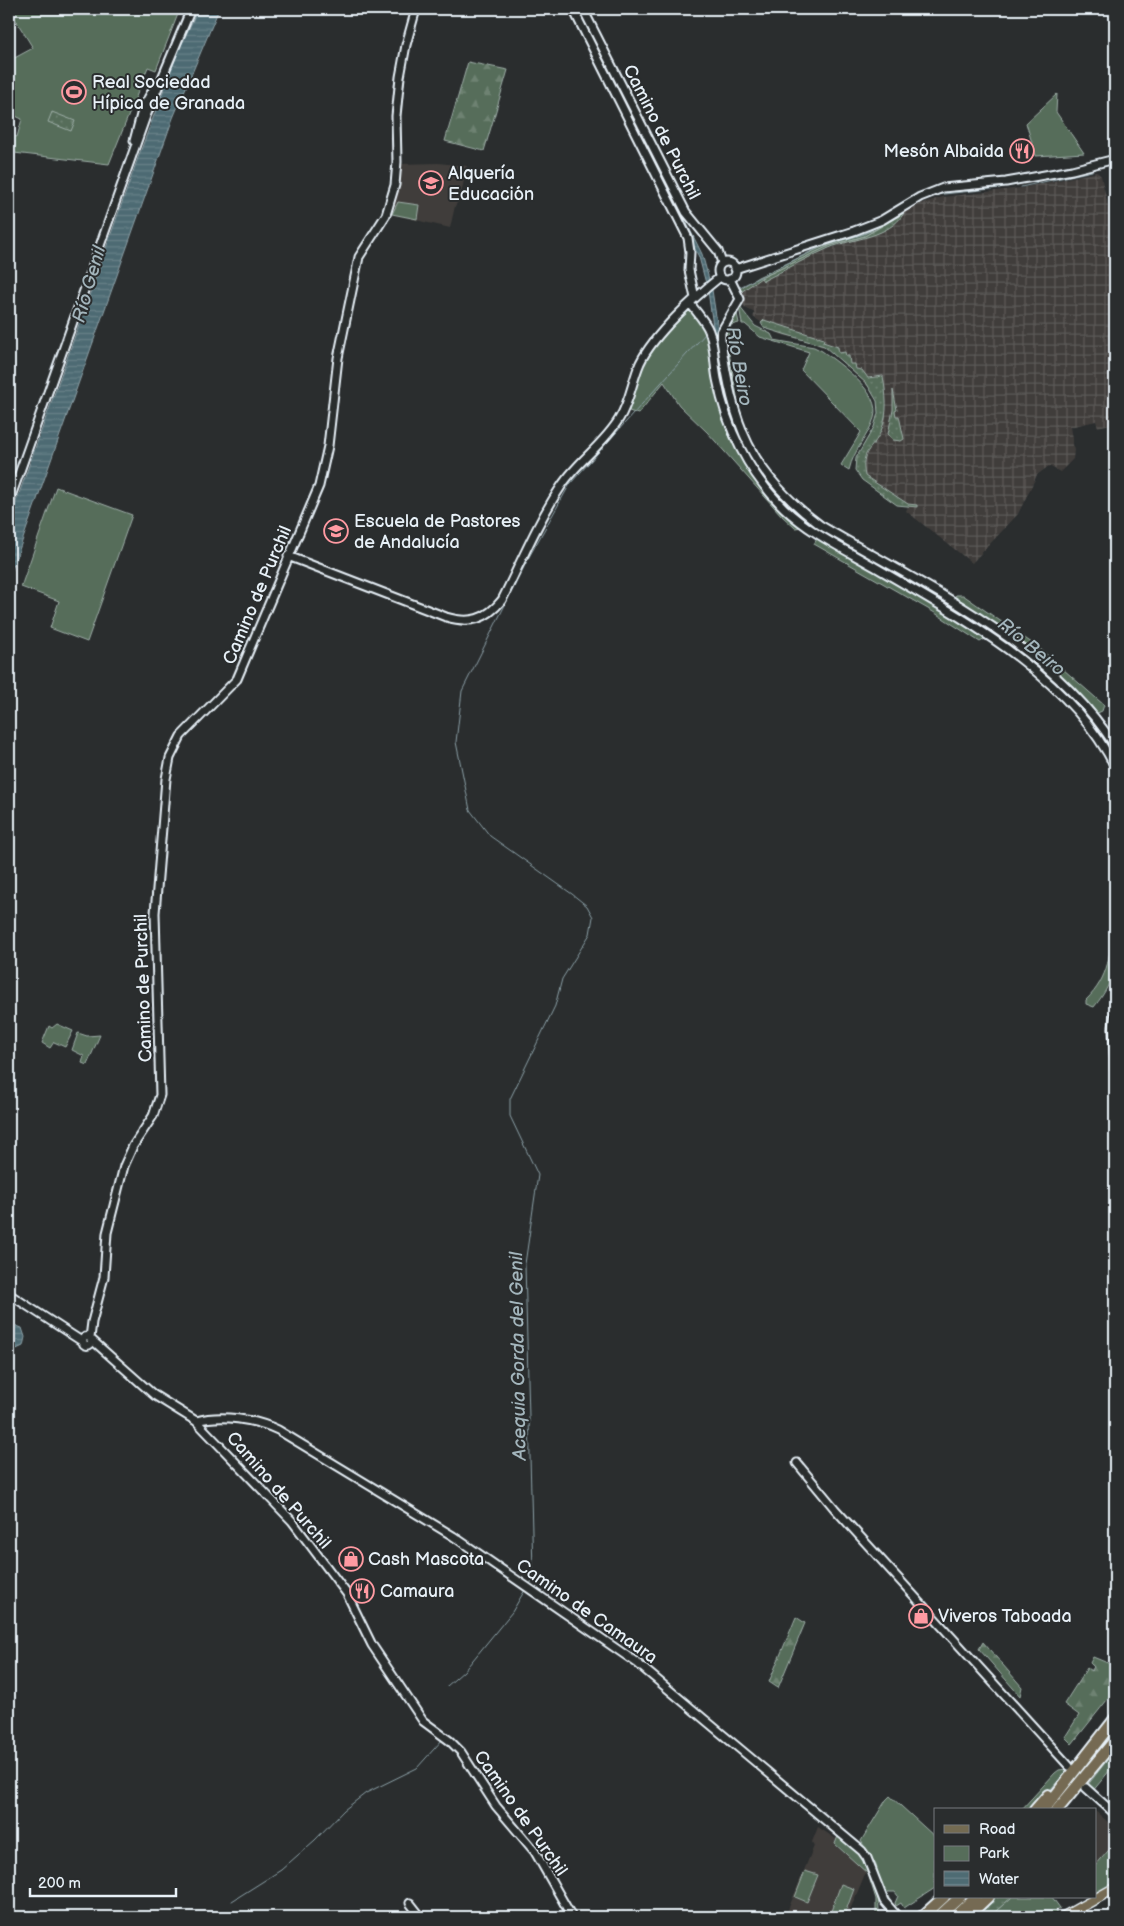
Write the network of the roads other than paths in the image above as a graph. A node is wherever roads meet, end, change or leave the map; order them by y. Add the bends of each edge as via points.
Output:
1 (191, 9) edge
2 (416, 9) edge
3 (573, 9) edge
4 (583, 9) edge
5 (1115, 159) edge
6 (722, 263) junction
7 (735, 269) junction
8 (720, 277) junction
9 (730, 279) junction
10 (693, 301) junction
11 (9, 502) edge
12 (288, 556) junction
13 (1115, 746) edge
14 (1115, 767) edge
15 (1115, 1012) edge
16 (1115, 1070) edge
17 (9, 1294) edge
18 (87, 1340) junction
19 (196, 1421) junction
20 (798, 1464) dead end
21 (1115, 1719) edge
22 (1115, 1740) edge
23 (1071, 1771) junction
24 (1086, 1788) dead end
25 (1069, 1797) junction
26 (1036, 1808) edge
27 (1045, 1808) edge
28 (1059, 1808) edge
29 (1064, 1808) edge
30 (1115, 1814) edge
31 (1115, 1888) edge
32 (943, 1898) edge
33 (959, 1898) edge
34 (974, 1898) edge
35 (987, 1898) edge
36 (410, 1903) dead end
37 (1079, 1908) junction
38 (421, 1917) edge
39 (572, 1917) edge
40 (898, 1917) edge
41 (922, 1917) edge
42 (938, 1917) edge
43 (954, 1917) edge
44 (966, 1917) edge
45 (1063, 1917) edge
46 (1072, 1917) edge

1 - 11 street via 159,82 143,107 134,149
2 - 12 street, Camino de Purchil via 400,77 396,116 397,162 392,199 380,227 359,257 338,358 324,466 312,506
3 - 10 street via 688,238
4 - 6 street, Camino de Purchil via 686,212 718,251
5 - 7 street via 1006,182 943,188 854,232
6 - 7 street via 730,263
6 - 8 street via 718,270
7 - 9 street
8 - 9 street
8 - 10 street
9 - 13 street via 740,299 721,340 732,405 749,447 776,485 820,525 1012,639 1096,718
10 - 12 street via 641,361 627,406 618,422 563,484 502,600 484,618 460,622
10 - 14 street via 709,329 723,407 731,430 769,492 815,533 999,641 1088,724
12 - 18 street, Camino de Purchil via 237,680 188,727 170,758 154,913 160,1095 156,1110 124,1166 107,1233 104,1278
15 - 16 street
17 - 18 street
18 - 19 street, Camino de Purchil via 154,1395
19 - 39 street, Camino de Purchil via 292,1521 330,1570 347,1594 372,1645 423,1721 461,1752 496,1806 534,1852
19 - 40 street, Camino de Camaura via 262,1422 278,1430 453,1536 617,1649 862,1850 884,1901
20 - 23 street
21 - 23 highway
22 - 25 highway
23 - 26 highway
23 - 27 highway
24 - 30 street
25 - 28 highway
25 - 29 highway
31 - 37 main road
32 - 41 highway
33 - 42 highway
34 - 43 highway
35 - 44 highway
36 - 38 street
37 - 45 main road
37 - 46 main road

